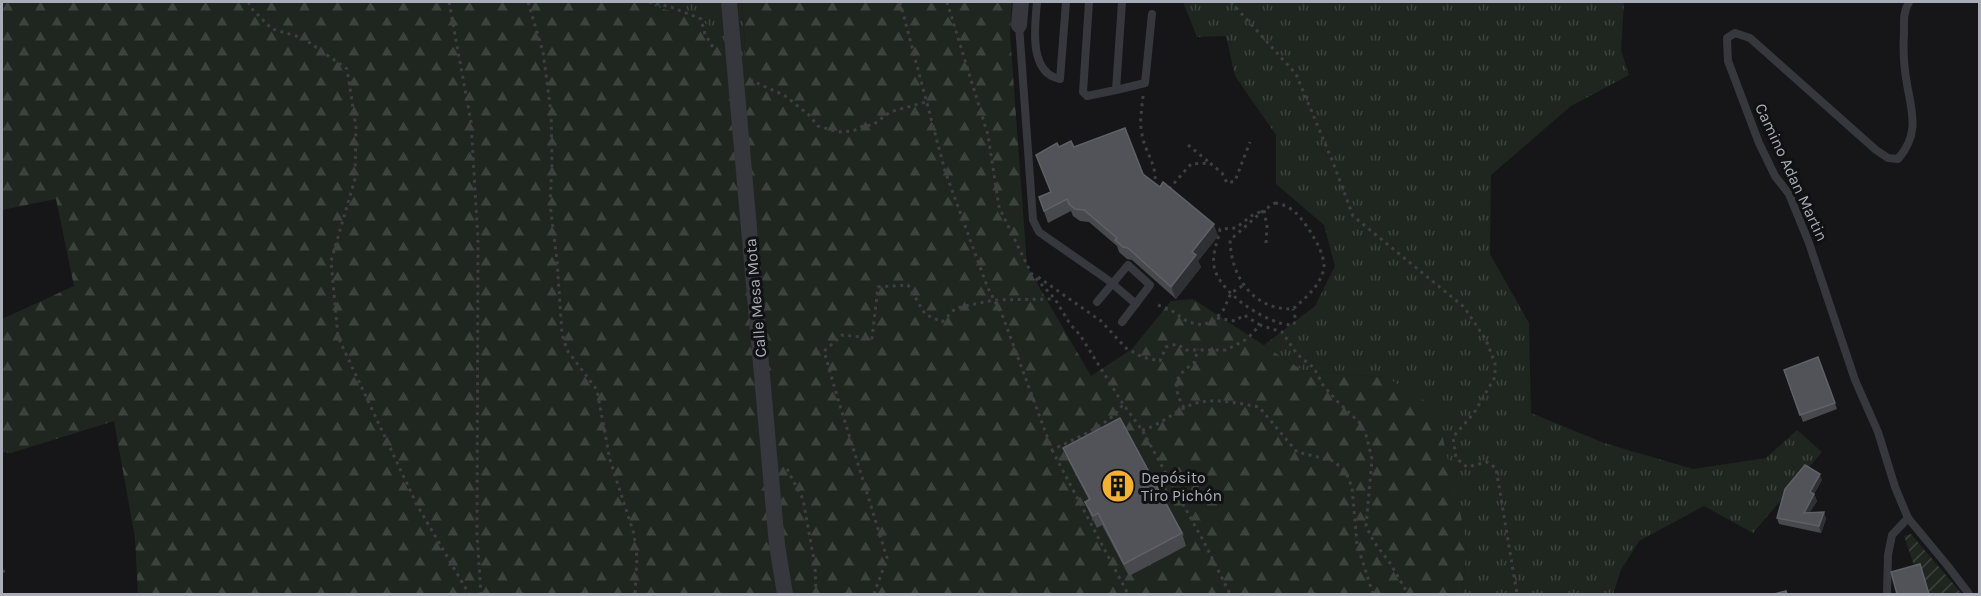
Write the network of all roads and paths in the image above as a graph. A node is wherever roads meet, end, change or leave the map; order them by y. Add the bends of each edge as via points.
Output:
1 (248, 2) edge
2 (449, 2) edge
3 (528, 2) edge
4 (649, 2) edge
5 (729, 2) edge
6 (900, 2) edge
7 (1021, 2) edge
8 (1036, 2) edge
9 (1066, 2) edge
10 (1089, 2) edge
11 (1122, 2) edge
12 (1231, 2) edge
13 (1910, 2) edge
14 (1152, 14) dead end
15 (1019, 25) joint
16 (736, 73) junction
17 (1145, 83) junction
18 (1116, 90) junction
19 (926, 102) junction
20 (1250, 142) dead end
21 (1188, 145) dead end
22 (1210, 163) junction
23 (1155, 192) edge
24 (1167, 192) edge
25 (1264, 210) junction
26 (1210, 229) edge
27 (1218, 236) junction
28 (1266, 243) dead end
29 (1031, 273) dead end
30 (1112, 284) junction
31 (1244, 285) junction
32 (1231, 293) junction
33 (1055, 299) dead end
34 (994, 300) junction
35 (1097, 302) dead end
36 (1136, 304) junction
37 (1158, 305) dead end
38 (1249, 306) junction
39 (1293, 309) junction
40 (1244, 315) junction
41 (1217, 318) junction
42 (1122, 322) dead end
43 (1260, 325) junction
44 (1286, 325) junction
45 (1282, 332) junction
46 (1198, 349) junction
47 (1123, 404) dead end
48 (1184, 408) junction
49 (1052, 450) junction
50 (769, 456) junction
51 (1908, 518) junction
52 (8, 569) dead end
53 (2, 572) edge
54 (469, 594) edge
55 (481, 594) edge
56 (635, 594) edge
57 (785, 594) edge
58 (816, 594) edge
59 (874, 594) edge
60 (1128, 594) edge
61 (1230, 594) edge
62 (1373, 594) edge
63 (1408, 594) edge
64 (1517, 594) edge
65 (1887, 594) edge
66 (1969, 594) edge

1 - 54 path via 272,29 303,38 347,69 356,127 355,179 331,261 338,336 417,505
2 - 55 path via 471,122 478,240 477,524
3 - 56 path via 543,52 550,113 550,204 562,334 567,350 597,390 610,460 634,534
4 - 16 path via 701,19 721,60
5 - 16 street, Calle Mesa Mota
6 - 19 path
7 - 15 street
8 - 9 lane via 1035,48 1042,66 1052,77 1060,79
10 - 18 lane via 1083,92 1087,96
11 - 18 lane
12 - 64 path via 1296,74 1353,216 1464,307 1486,340 1495,363 1494,377 1474,413 1453,437 1456,458 1467,467 1487,462 1496,468
13 - 51 lane, Camino Adan Martin via 1904,11 1904,39 1913,111 1910,141 1898,159 1876,150 1750,38 1736,33 1726,38 1728,61 1759,143 1789,194 1809,243 1855,380
14 - 17 lane
15 - 30 lane via 1033,220 1039,232
16 - 19 path via 784,95 818,126 838,132 873,125 890,112
16 - 50 street, Calle Mesa Mota
17 - 18 lane
17 - 23 path via 1142,135 1156,172
19 - 34 path via 945,171
20 - 22 path via 1235,181 1227,183
21 - 22 path
22 - 24 path via 1191,164
25 - 27 path via 1236,228 1220,229
25 - 28 path
25 - 31 path via 1230,240 1231,258
25 - 39 path via 1275,203 1282,204 1296,213 1317,241 1323,273 1313,290
26 - 27 path
27 - 32 path via 1214,265 1217,277
29 - 46 path via 1101,321 1126,348 1142,357 1160,361 1166,347 1177,344 1186,350
30 - 35 lane
30 - 36 lane
30 - 36 lane via 1128,265 1150,285
31 - 32 path
31 - 39 path via 1269,304
32 - 38 path
32 - 41 path
33 - 34 path
34 - 49 path
34 - 59 path via 956,308 942,322 925,314 908,285 878,287 872,338 842,335 825,351 887,558
36 - 42 lane
37 - 41 path via 1188,322 1202,325
38 - 40 path
38 - 44 path via 1263,317
39 - 44 path via 1296,321
40 - 41 path via 1235,321
40 - 43 path
43 - 45 path
43 - 46 path via 1247,339 1226,350
44 - 45 path
45 - 63 path via 1366,435 1371,459 1366,526
46 - 48 path via 1194,363 1182,371 1177,382
47 - 49 path via 1118,413
48 - 61 path via 1142,430
48 - 62 path via 1222,400 1259,407 1297,452 1334,461 1346,473 1352,487 1357,544
49 - 60 path
50 - 57 street, Calle Mesa Mota
50 - 58 path via 785,466 803,499
51 - 65 lane via 1892,535
51 - 66 lane, Camino Adan Martin
52 - 53 path

